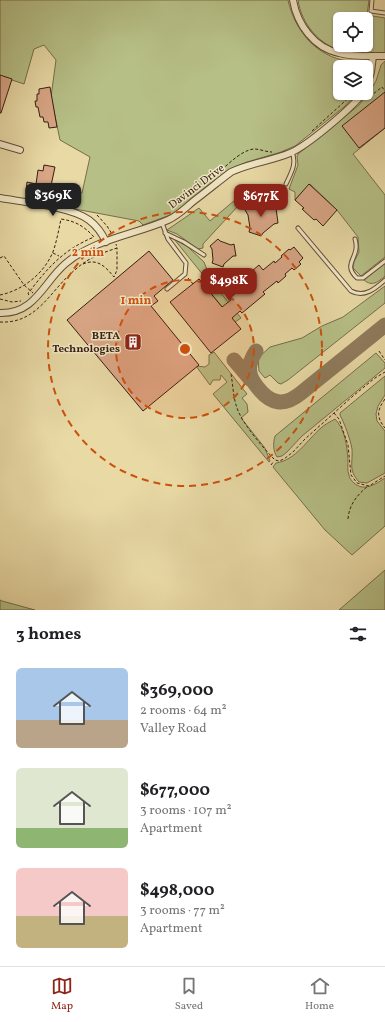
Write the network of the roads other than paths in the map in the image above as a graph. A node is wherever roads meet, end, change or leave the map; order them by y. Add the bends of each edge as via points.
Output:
1 (293, 0) edge
2 (372, 0) edge
3 (385, 13) edge
4 (373, 56) junction
5 (385, 56) edge
6 (372, 60) edge
7 (358, 100) edge
8 (0, 144) edge
9 (20, 150) dead end
10 (292, 152) junction
11 (286, 184) dead end
12 (0, 198) edge
13 (162, 223) junction
14 (298, 228) dead end
15 (165, 233) junction
16 (355, 239) dead end
17 (106, 242) junction
18 (204, 255) dead end
19 (385, 261) edge
20 (385, 280) edge
21 (167, 289) dead end
22 (0, 313) edge

1 - 4 street via 299,21 319,44 336,53
2 - 3 lane via 371,11
4 - 5 street
4 - 6 street
7 - 10 street, Davinci Drive
8 - 9 street
10 - 11 lane via 294,165
10 - 13 street, Davinci Drive via 231,172 180,213
12 - 17 street via 82,216 94,224
13 - 15 lane
13 - 17 street, Davinci Drive
14 - 20 lane via 351,291 365,294
15 - 18 lane
15 - 21 lane via 186,263 185,274
16 - 19 lane via 357,251 350,266 352,274 357,278 363,278
17 - 22 street, Davinci Drive via 69,261 30,303 20,309

